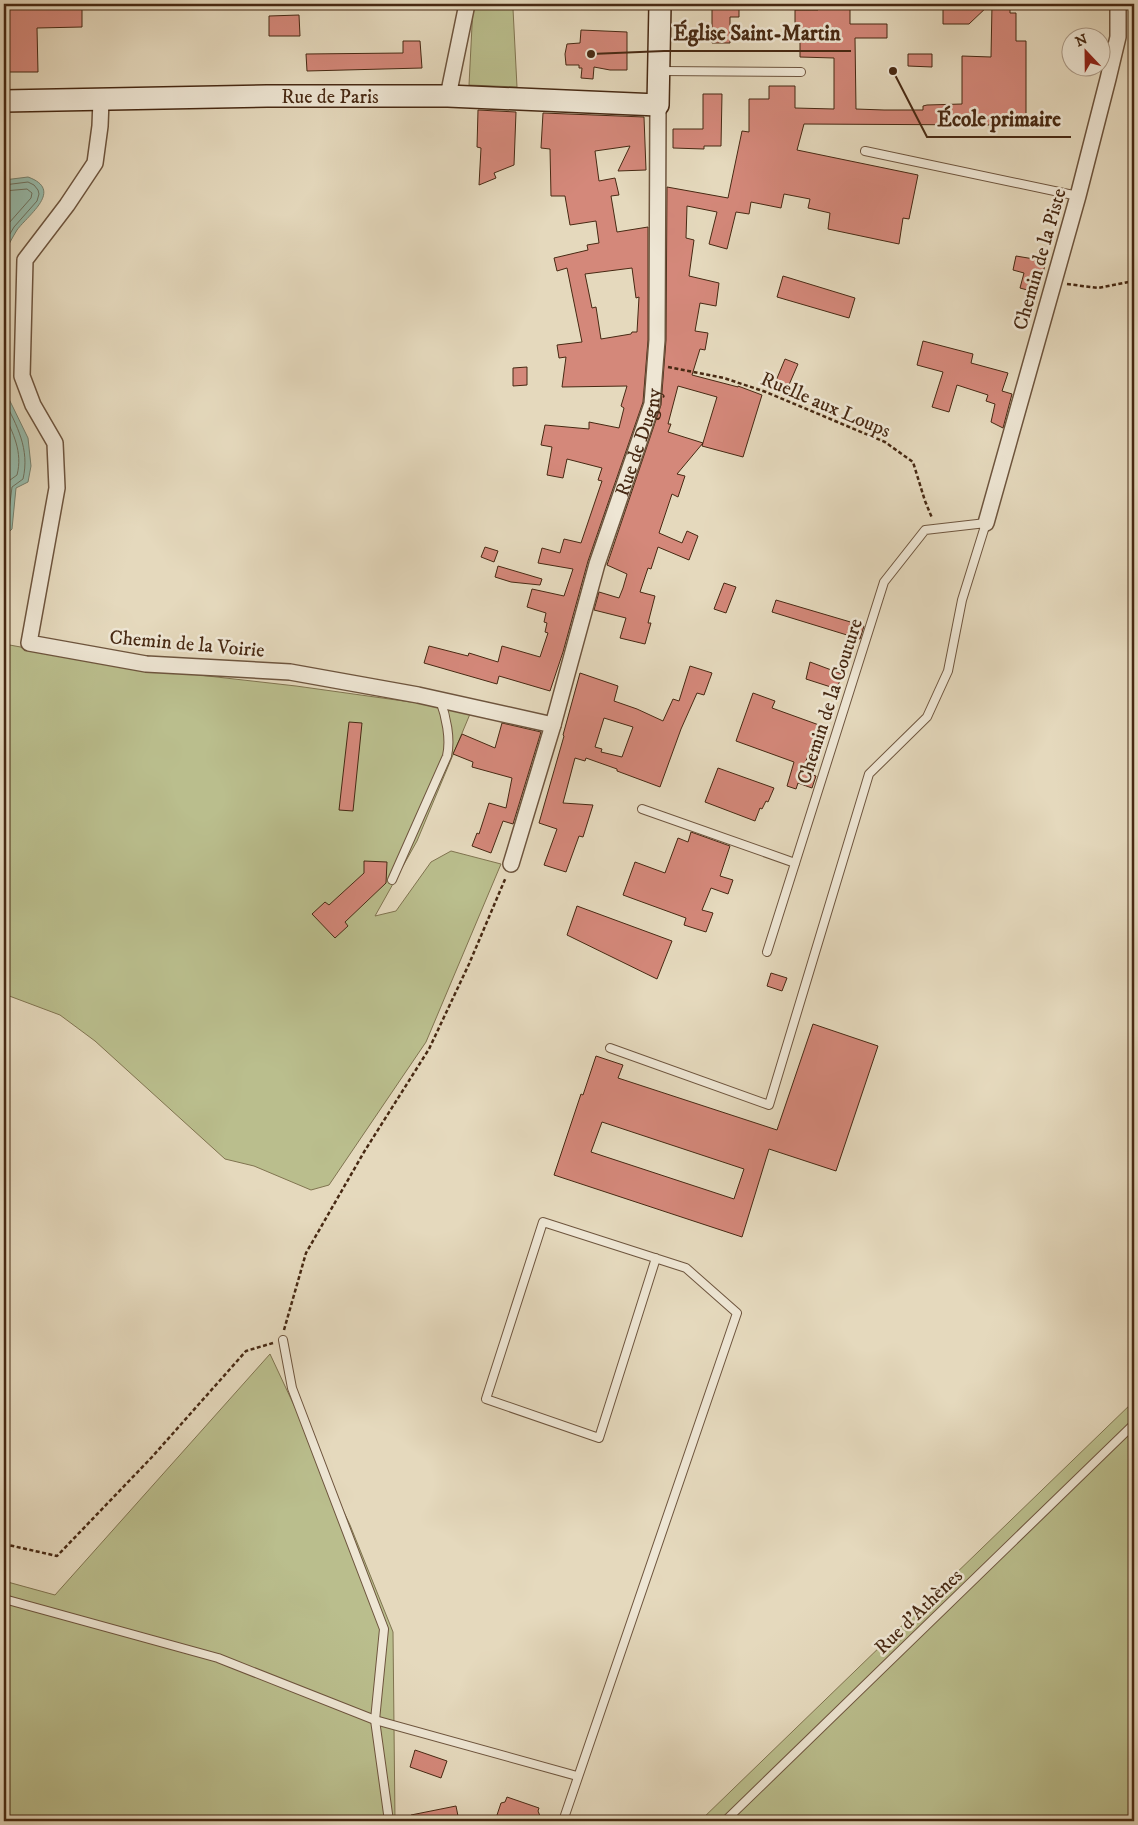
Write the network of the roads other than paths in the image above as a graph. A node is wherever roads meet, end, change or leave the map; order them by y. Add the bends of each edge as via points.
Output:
1 (467, 4) edge
2 (660, 4) edge
3 (1118, 4) edge
4 (658, 71) junction
5 (801, 72) dead end
6 (448, 96) junction
7 (101, 100) junction
8 (4, 101) edge
9 (658, 105) junction
10 (865, 151) dead end
11 (1078, 196) junction
12 (986, 523) junction
13 (440, 700) junction
14 (553, 725) junction
15 (642, 809) dead end
16 (795, 863) junction
17 (511, 864) road end
18 (392, 880) dead end
19 (766, 952) dead end
20 (610, 1048) dead end
21 (656, 1258) junction
22 (283, 1340) road end
23 (1134, 1424) edge
24 (4, 1599) edge
25 (375, 1720) junction
26 (578, 1776) junction
27 (389, 1821) edge
28 (563, 1821) edge
29 (725, 1821) edge

1 - 6 street
2 - 4 street, Rue de Dugny
3 - 11 street, Chemin de la Piste via 1118,38
4 - 5 lane
4 - 9 street, Rue de Dugny
6 - 7 street, Rue de Paris
6 - 9 street, Rue de Paris
7 - 8 street, Rue de Paris
7 - 13 street, Chemin de la Voirie via 95,163 25,260 22,376 32,405 55,443 58,488 29,643 146,664 290,672
9 - 14 street, Rue de Dugny via 658,256 652,404 597,564
10 - 11 lane
11 - 12 street, Chemin de la Piste
12 - 16 lane, Chemin de la Couture via 925,530 884,582
12 - 20 lane via 962,600 948,670 927,717 869,774 769,1105
13 - 14 street, Chemin de la Voirie
13 - 18 lane via 449,749
14 - 17 street, Rue de Dugny
15 - 16 lane
16 - 19 lane, Chemin de la Couture
21 - 21 lane via 543,1222 486,1399 598,1438
21 - 26 lane via 686,1268 737,1313
22 - 25 lane via 292,1388 384,1629
23 - 29 lane, Rue d'Athènes
24 - 25 lane via 218,1658
25 - 26 lane
25 - 27 lane
26 - 28 lane

